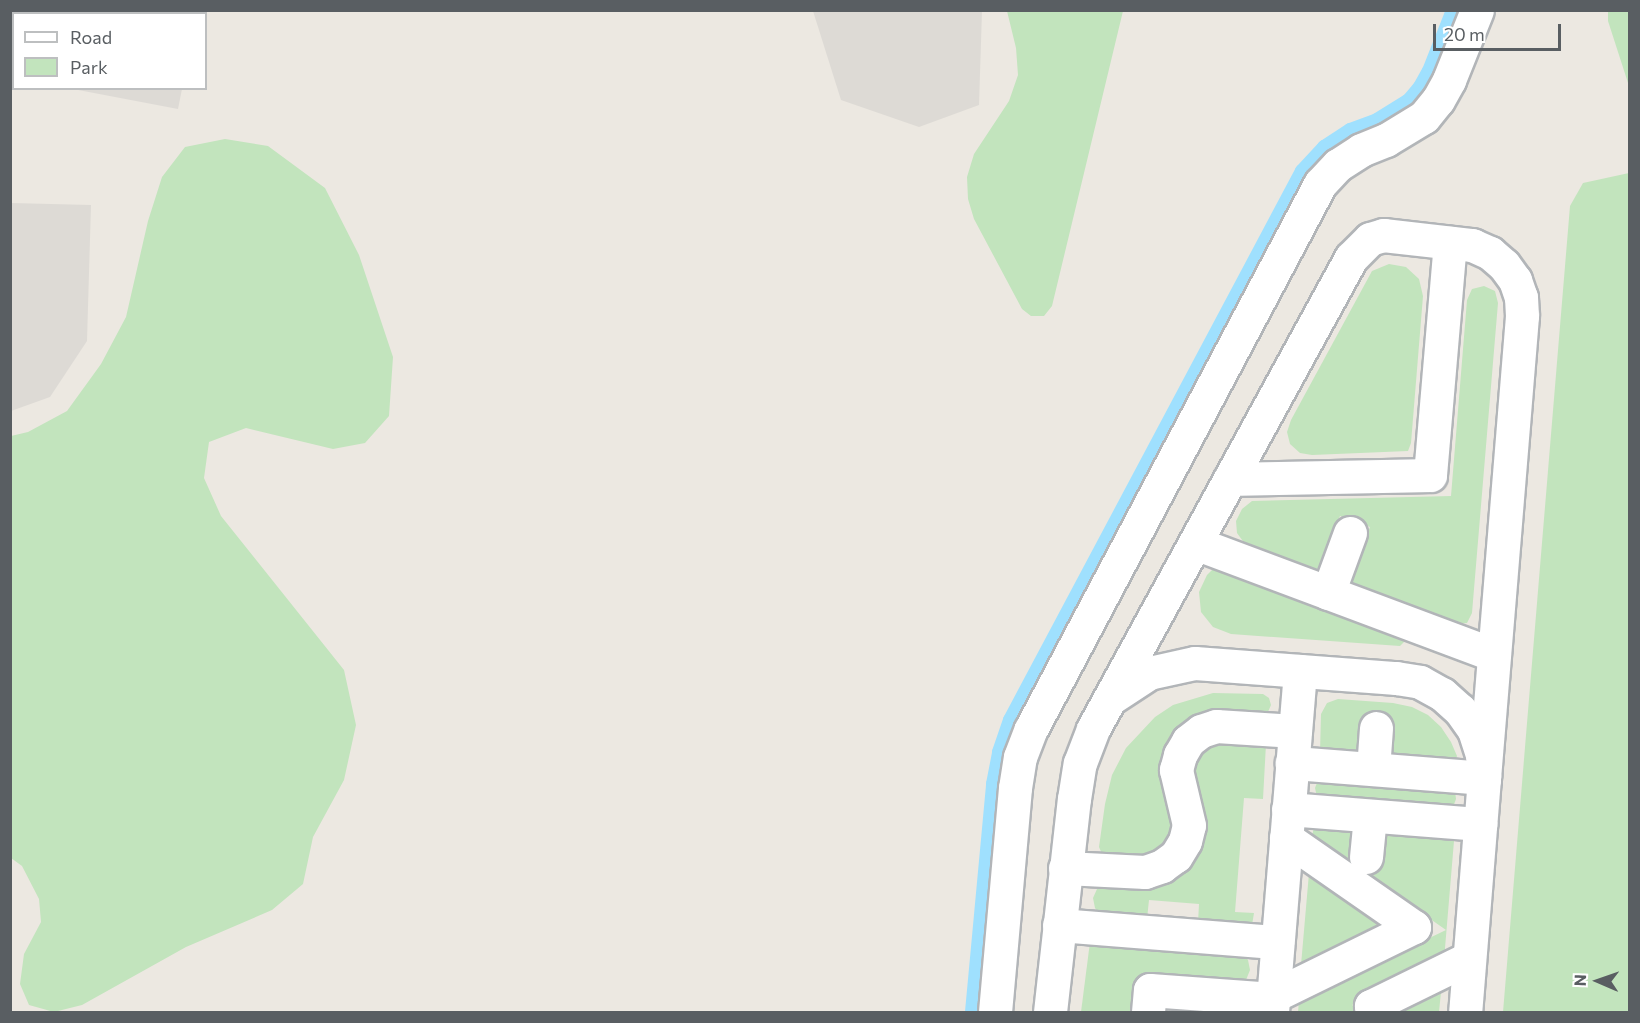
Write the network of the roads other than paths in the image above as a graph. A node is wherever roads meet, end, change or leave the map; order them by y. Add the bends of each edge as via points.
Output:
1 (1477, 10) edge
2 (1450, 243) junction
3 (1230, 479) junction
4 (1350, 533) dead end
5 (1195, 543) junction
6 (1328, 593) junction
7 (1494, 655) junction
8 (1300, 671) junction
9 (1110, 699) junction
10 (1376, 728) dead end
11 (1295, 731) junction
12 (1292, 763) junction
13 (1373, 769) junction
14 (1484, 778) junction
15 (1370, 816) junction
16 (1287, 824) junction
17 (1480, 824) junction
18 (1366, 857) dead end
19 (1065, 868) junction
20 (1059, 925) junction
21 (1277, 942) junction
22 (1469, 958) junction
23 (1273, 1003) edge
24 (995, 1012) edge
25 (1050, 1012) edge
26 (1148, 1012) edge
27 (1380, 1012) edge
28 (1465, 1012) edge

1 - 24 street via 1449,80 1424,117 1361,150 1338,165 1320,184 1031,729 1020,757 1015,788
2 - 3 street via 1383,235 1359,247
2 - 3 street via 1430,475
2 - 7 street via 1472,245 1490,253 1515,280 1521,297
3 - 5 street
4 - 6 street
5 - 6 street
5 - 9 street
6 - 7 street
7 - 14 street
8 - 9 street via 1195,663 1172,666 1139,678
8 - 11 street
8 - 14 street via 1396,678 1420,682 1442,694 1474,730
9 - 19 street via 1080,764
10 - 13 street
11 - 12 street
11 - 19 street via 1216,726 1200,731 1188,741 1176,770 1189,825 1176,856 1145,872
12 - 13 street
12 - 16 street
13 - 14 street
14 - 17 street
15 - 16 street
15 - 17 street
15 - 18 street
16 - 21 street
16 - 23 street via 1414,927
17 - 22 street
19 - 20 street
20 - 21 street
20 - 25 street
21 - 23 street
22 - 27 street via 1371,1006
22 - 28 street
23 - 26 street via 1150,990

